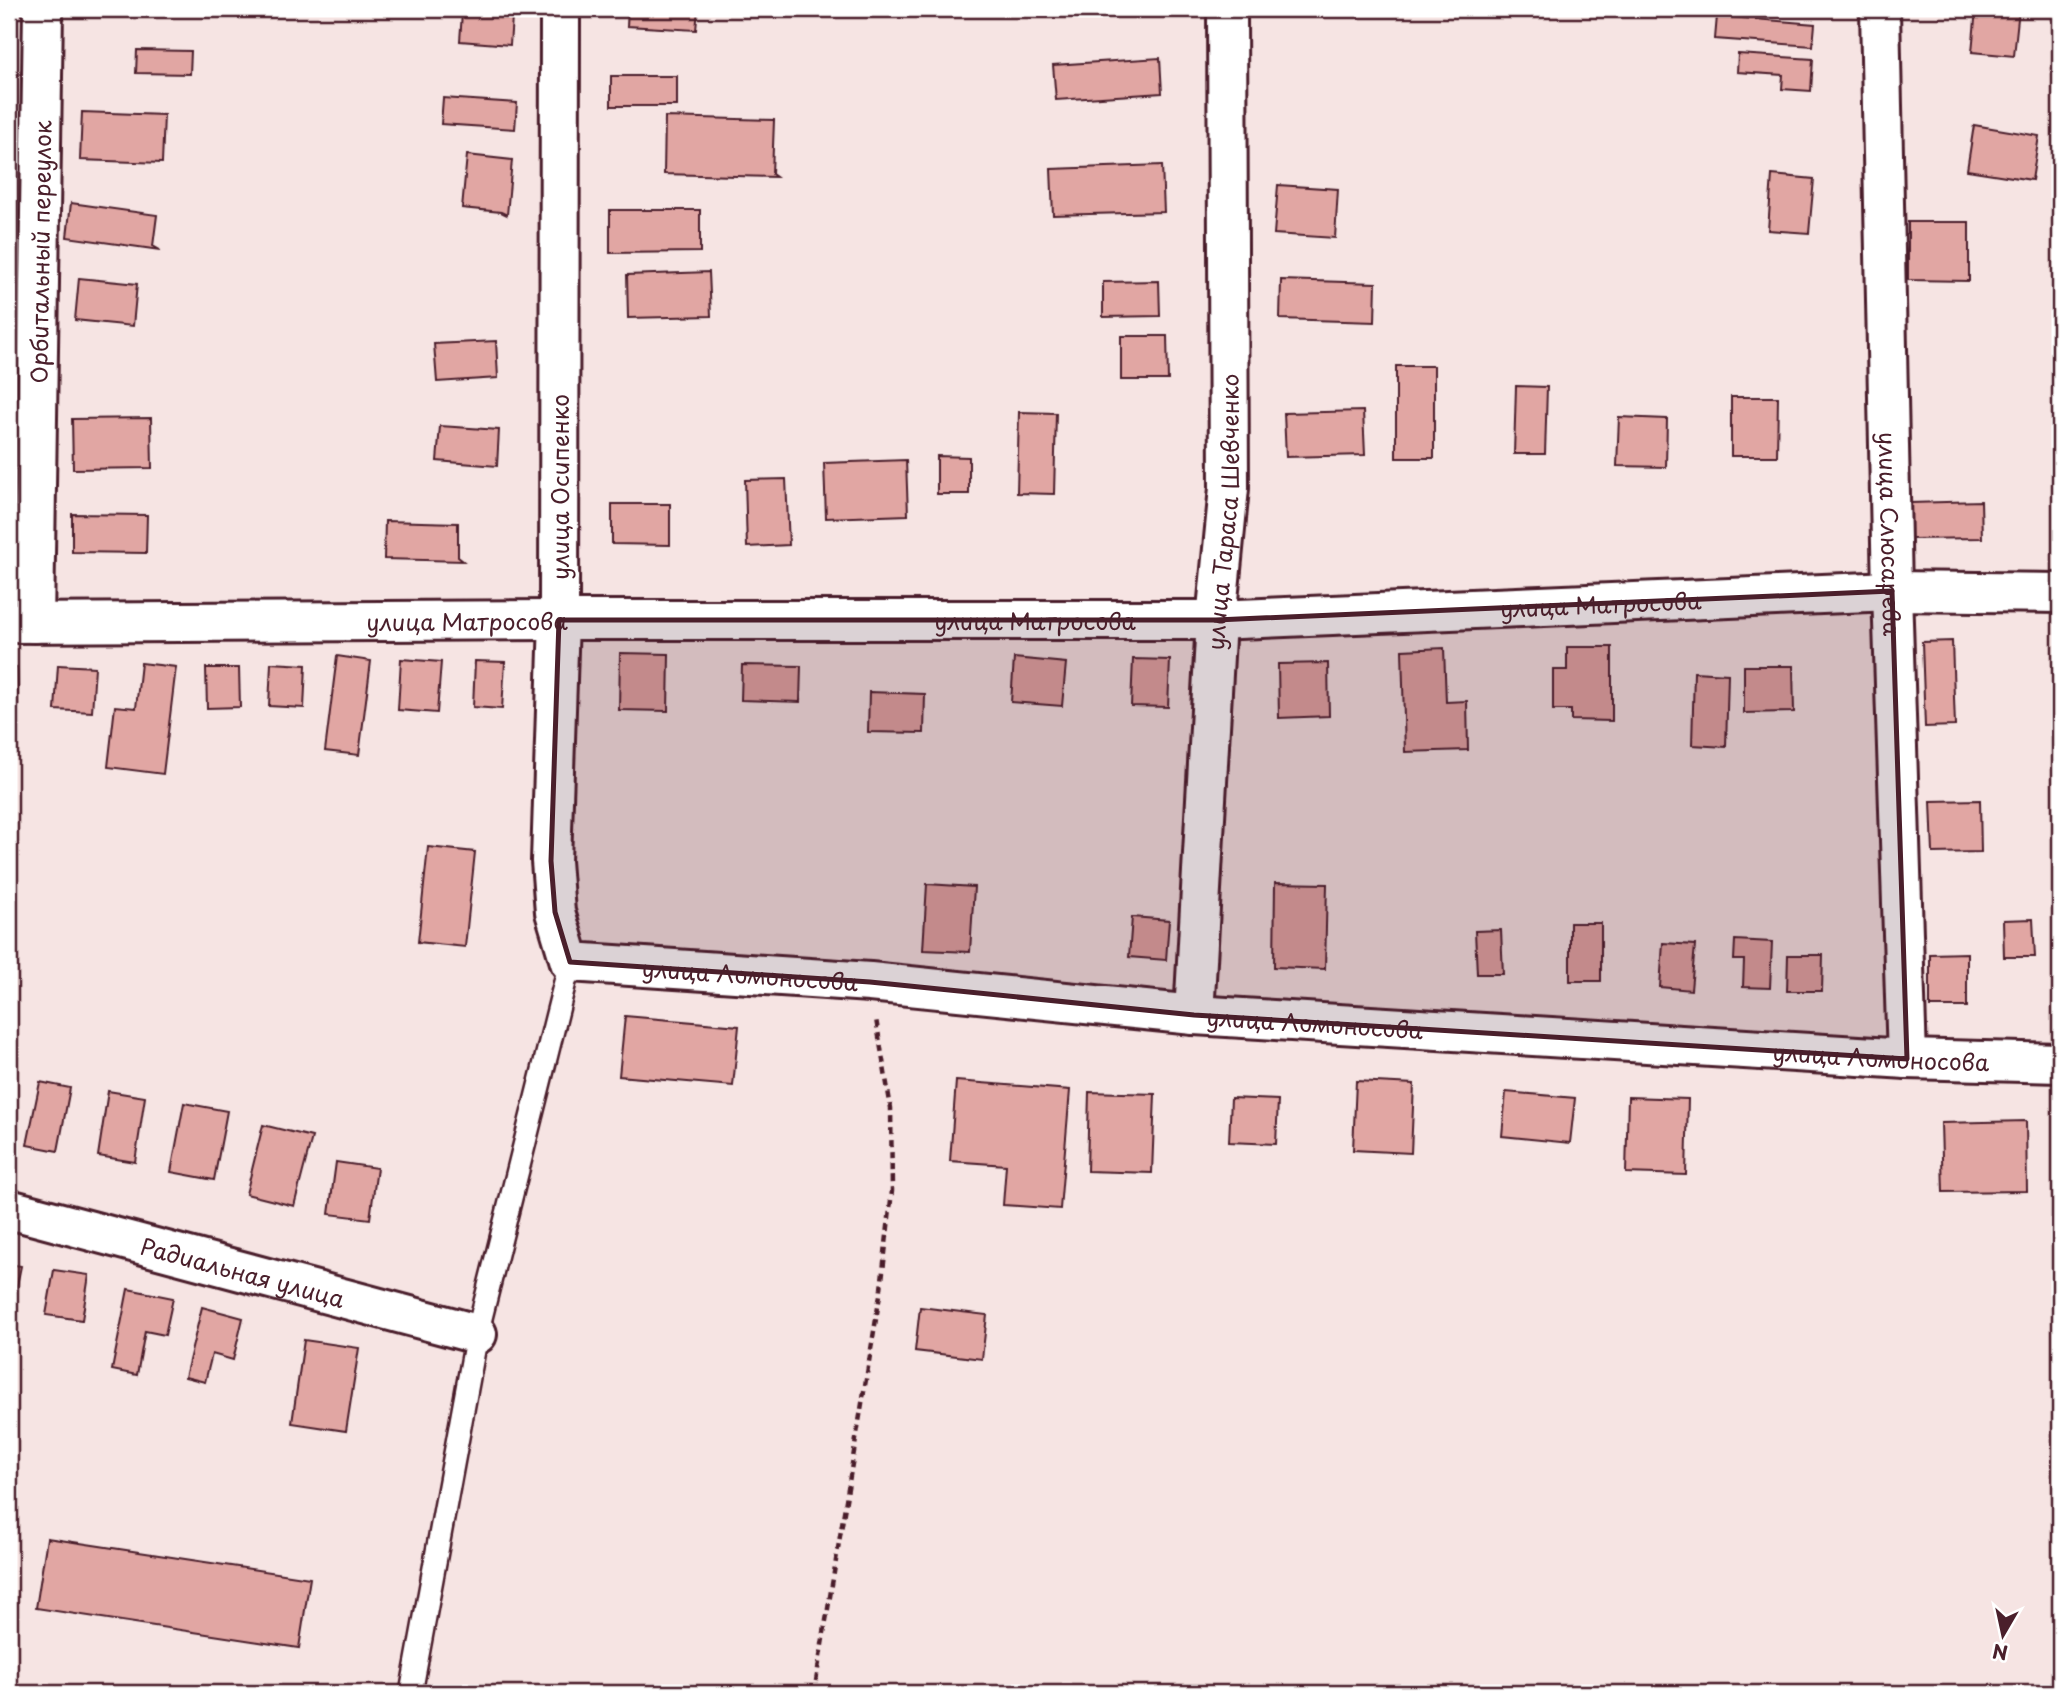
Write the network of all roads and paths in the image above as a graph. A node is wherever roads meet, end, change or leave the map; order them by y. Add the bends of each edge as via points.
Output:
1 (43, 9) edge
2 (560, 9) edge
3 (1227, 9) edge
4 (1880, 9) edge
5 (1892, 591) junction
6 (2060, 593) edge
7 (559, 620) junction
8 (1216, 620) junction
9 (21, 623) edge
10 (570, 962) junction
11 (870, 982) junction
12 (1194, 1015) junction
13 (1907, 1059) junction
14 (2060, 1063) edge
15 (9, 1209) edge
16 (477, 1334) junction
17 (411, 1693) edge
18 (814, 1693) edge

1 - 9 street, Орбитальный переулок
2 - 7 street, улица Осипенко
3 - 8 street, улица Тараса Шевченко via 1229,488
4 - 5 street, улица Слюсарева
5 - 6 street, улица Матросова
5 - 8 street, улица Матросова
5 - 13 street, улица Слюсарева
7 - 8 street, улица Матросова
7 - 9 street, улица Матросова
7 - 10 street, улица Осипенко via 551,861 555,912
8 - 12 street, улица Тараса Шевченко
10 - 11 street, улица Ломоносова
10 - 16 lane
11 - 12 street, улица Ломоносова
11 - 18 path via 891,1108 892,1191 881,1289
12 - 13 street, улица Ломоносова
13 - 14 street, улица Ломоносова
15 - 16 street, Радиальная улица
16 - 17 lane

